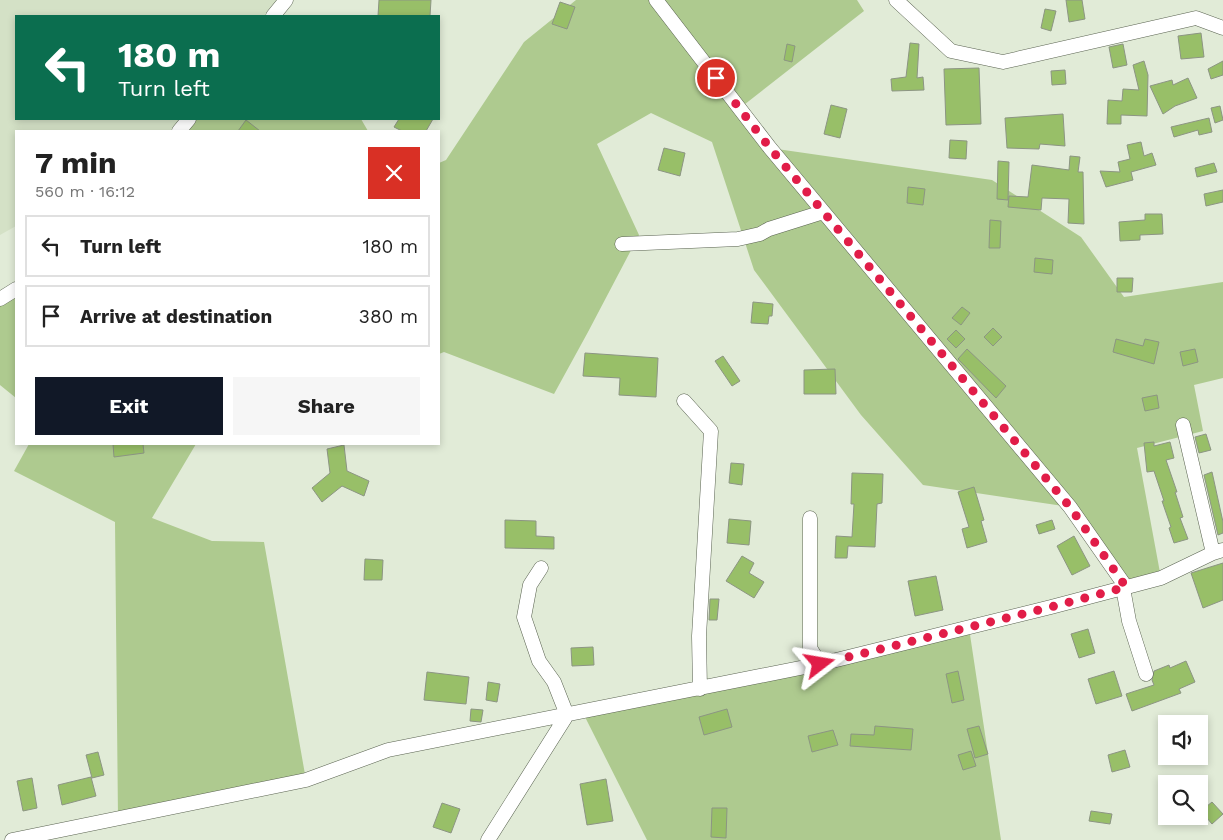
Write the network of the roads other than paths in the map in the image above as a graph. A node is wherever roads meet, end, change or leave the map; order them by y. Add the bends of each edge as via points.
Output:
1 (286, 0) edge
2 (656, 0) edge
3 (896, 0) edge
4 (274, 15) edge
5 (1223, 28) edge
6 (188, 120) edge
7 (180, 130) edge
8 (823, 212) junction
9 (622, 244) dead end
10 (15, 290) edge
11 (0, 299) edge
12 (684, 402) dead end
13 (1183, 425) dead end
14 (810, 518) dead end
15 (1218, 552) edge
16 (541, 568) dead end
17 (1124, 588) junction
18 (820, 664) junction
19 (1146, 674) dead end
20 (700, 688) junction
21 (567, 715) junction
22 (12, 840) edge
23 (488, 840) edge

1 - 4 street
2 - 8 street
3 - 5 street via 951,51 1003,62 1196,18
6 - 7 street
8 - 9 street via 738,239
8 - 17 street via 1070,507
10 - 11 street
12 - 20 street via 711,430 698,636
13 - 15 street
14 - 18 street via 810,648
15 - 17 street via 1162,578
16 - 21 street via 530,585 524,617 539,661 554,682
17 - 18 street
17 - 19 street via 1129,621
18 - 20 street
20 - 21 street
21 - 22 street via 388,750 306,780
21 - 23 street

